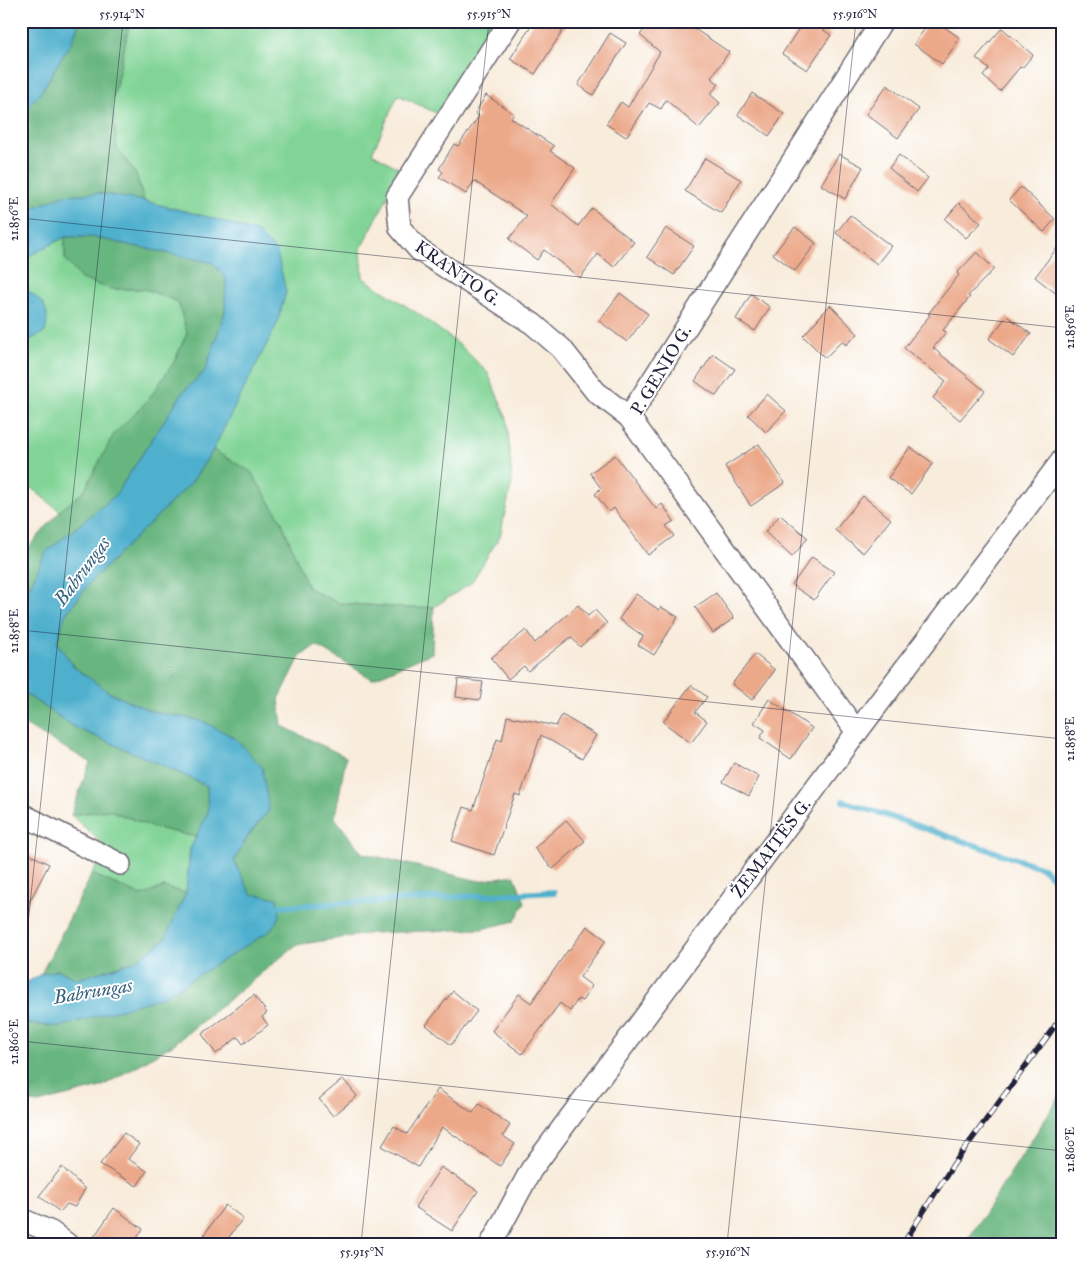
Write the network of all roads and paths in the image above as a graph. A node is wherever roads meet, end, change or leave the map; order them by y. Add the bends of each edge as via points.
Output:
1 (510, 21) edge
2 (882, 21) edge
3 (629, 417) junction
4 (1063, 460) edge
5 (857, 732) junction
6 (21, 814) edge
7 (120, 864) dead end
8 (21, 1219) edge
9 (67, 1244) edge
10 (491, 1244) edge

1 - 3 street, KRANTO G. via 396,197 400,228 419,250 533,324 561,348 596,392
2 - 3 street, P. GENIO G.
3 - 5 street, P. GENIO G.
4 - 5 street, ŽEMAITĖS G.
5 - 10 street, ŽEMAITĖS G. via 531,1170
6 - 7 street
8 - 9 street via 51,1232

